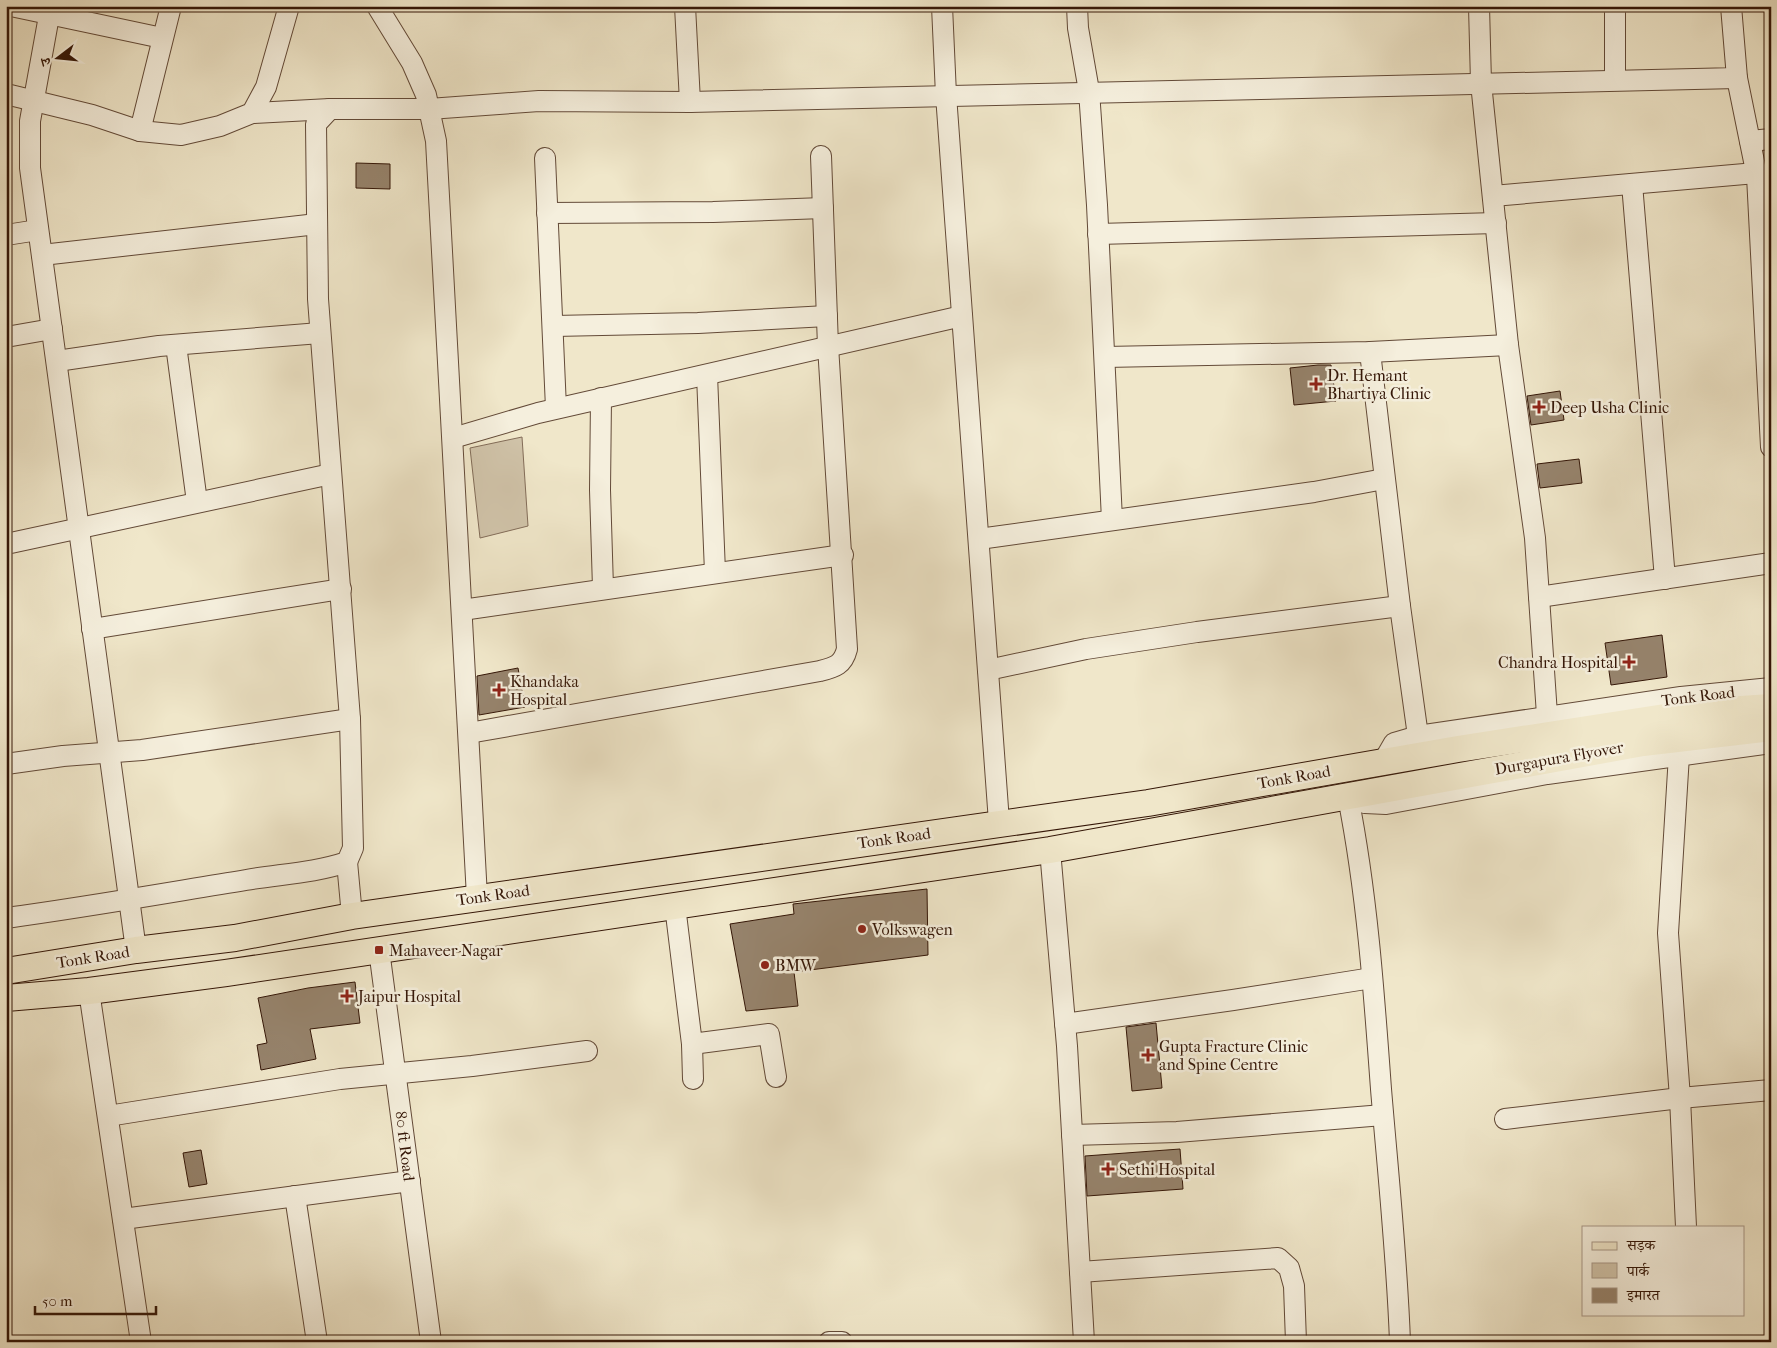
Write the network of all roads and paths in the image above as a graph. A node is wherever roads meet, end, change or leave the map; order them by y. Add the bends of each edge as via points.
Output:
1 (11, 6) edge
2 (171, 6) edge
3 (289, 6) edge
4 (377, 6) edge
5 (686, 6) edge
6 (942, 6) edge
7 (1077, 6) edge
8 (1479, 6) edge
9 (1615, 6) edge
10 (1730, 6) edge
11 (49, 16) junction
12 (162, 38) junction
13 (1737, 78) junction
14 (1615, 80) junction
15 (1481, 83) junction
16 (1089, 91) junction
17 (6, 94) edge
18 (946, 95) junction
19 (34, 102) junction
20 (690, 102) junction
21 (330, 109) junction
22 (429, 109) junction
23 (252, 113) junction
24 (140, 131) junction
25 (1771, 139) edge
26 (1750, 140) junction
27 (820, 156) dead end
28 (545, 158) dead end
29 (1756, 174) junction
30 (1632, 184) junction
31 (1493, 196) junction
32 (823, 208) junction
33 (547, 213) junction
34 (1496, 223) junction
35 (317, 224) junction
36 (38, 230) junction
37 (1098, 234) junction
38 (6, 235) edge
39 (42, 255) junction
40 (827, 316) junction
41 (962, 316) junction
42 (554, 326) junction
43 (52, 328) junction
44 (320, 333) junction
45 (6, 337) edge
46 (176, 345) junction
47 (1508, 345) junction
48 (828, 346) junction
49 (1370, 352) junction
50 (1105, 357) junction
51 (1769, 357) edge
52 (57, 362) junction
53 (707, 374) junction
54 (601, 398) junction
55 (556, 408) junction
56 (453, 438) junction
57 (1771, 447) edge
58 (331, 474) junction
59 (1384, 479) junction
60 (197, 502) junction
61 (1112, 520) junction
62 (79, 530) junction
63 (979, 539) junction
64 (6, 544) edge
65 (842, 555) junction
66 (1771, 563) edge
67 (715, 572) junction
68 (1665, 579) junction
69 (340, 588) junction
70 (603, 588) junction
71 (1539, 597) junction
72 (1400, 606) junction
73 (462, 610) junction
74 (92, 629) junction
75 (988, 670) junction
76 (1771, 688) edge
77 (1771, 706) edge
78 (1547, 715) junction
79 (350, 719) junction
80 (1771, 728) edge
81 (470, 732) junction
82 (1418, 736) junction
83 (1771, 743) edge
84 (110, 753) junction
85 (1679, 755) junction
86 (1392, 760) junction
87 (6, 764) edge
88 (1348, 796) junction
89 (999, 822) junction
90 (1050, 850) junction
91 (347, 862) junction
92 (477, 898) junction
93 (130, 901) junction
94 (676, 906) junction
95 (352, 916) junction
96 (6, 918) edge
97 (136, 950) junction
98 (379, 950) junction
99 (6, 971) edge
100 (1372, 978) junction
101 (89, 991) junction
102 (6, 998) edge
103 (1065, 1024) junction
104 (692, 1044) junction
105 (588, 1051) dead end
106 (396, 1073) junction
107 (776, 1077) dead end
108 (693, 1078) dead end
109 (1771, 1090) edge
110 (1680, 1098) junction
111 (1383, 1115) junction
112 (108, 1116) junction
113 (1505, 1119) dead end
114 (1072, 1135) junction
115 (410, 1181) junction
116 (295, 1196) junction
117 (124, 1220) junction
118 (1686, 1226) edge
119 (1080, 1272) junction
120 (141, 1342) edge
121 (317, 1342) edge
122 (431, 1342) edge
123 (829, 1342) edge
124 (842, 1342) edge
125 (1084, 1342) edge
126 (1296, 1342) edge
127 (1400, 1342) edge

1 - 11 street
2 - 12 street
3 - 23 street via 266,87
4 - 22 street via 412,63
5 - 20 street
6 - 18 street
7 - 16 street
8 - 15 street
9 - 14 street
10 - 13 street
11 - 12 street
11 - 19 street
12 - 24 street
13 - 14 street
13 - 26 street
14 - 15 street
15 - 16 street
15 - 31 street
16 - 18 street
16 - 37 street
17 - 19 street
18 - 20 street
18 - 41 street
19 - 24 street via 92,115
19 - 36 street via 30,121 30,168
20 - 22 street via 539,101
21 - 22 street
21 - 23 street
21 - 35 street via 316,124
22 - 56 street via 436,141
23 - 24 street via 220,126 181,135
25 - 26 street
26 - 29 street
27 - 32 street
28 - 33 street
29 - 30 street
29 - 51 street
30 - 31 street
30 - 68 street
31 - 34 street
32 - 33 street
32 - 40 street
33 - 42 street
34 - 37 street
34 - 47 street
35 - 39 street
35 - 44 street
36 - 38 street
36 - 39 street
37 - 50 street
39 - 43 street
40 - 42 street
40 - 48 street
41 - 48 street
41 - 63 street
42 - 55 street
43 - 45 street
43 - 52 street
44 - 46 street
44 - 58 street
46 - 52 street
46 - 60 street
47 - 49 street
47 - 71 street via 1535,538
48 - 53 street
48 - 65 street
49 - 50 street
49 - 59 street
50 - 61 street
51 - 57 street
52 - 62 street
53 - 54 street
53 - 67 street
54 - 55 street
54 - 70 street
55 - 56 street
56 - 73 street
58 - 60 street
58 - 69 street
59 - 61 street
59 - 72 street
60 - 62 street
61 - 63 street
62 - 64 street
62 - 74 street
63 - 75 street
65 - 67 street
65 - 81 street via 847,649 845,659 837,667
66 - 68 street
67 - 70 street
68 - 71 street
69 - 74 street
69 - 79 street
70 - 73 street
71 - 78 street
72 - 75 street via 1198,632
72 - 82 street
73 - 81 street
74 - 84 street
75 - 89 street
76 - 78 street, Tonk Road
77 - 86 main road, Durgapura Flyover via 1698,712
78 - 82 street, Tonk Road
79 - 84 street
79 - 91 street via 353,848
80 - 88 main road, Durgapura Flyover via 1643,743
81 - 92 street
82 - 86 street, Tonk Road via 1394,743
83 - 85 street, Tonk Road
84 - 87 street
84 - 93 street
85 - 88 street, Tonk Road via 1547,774 1386,804 1365,803
85 - 110 street via 1668,933
86 - 89 main road, Tonk Road via 1148,803
88 - 90 main road, Tonk Road
88 - 100 street
89 - 92 main road, Tonk Road
90 - 94 main road, Tonk Road
90 - 103 street
91 - 93 street via 320,870
91 - 95 street
92 - 95 main road, Tonk Road
93 - 96 street
93 - 97 street
94 - 98 main road, Tonk Road
94 - 104 street
95 - 97 main road, Tonk Road via 235,938
97 - 99 main road, Tonk Road
98 - 101 main road, Tonk Road
98 - 106 street, 80 ft Road
100 - 103 street
100 - 111 street
101 - 102 main road, Tonk Road
101 - 112 street
103 - 114 street
104 - 107 street via 769,1034
104 - 108 street
105 - 106 street
106 - 112 street
106 - 115 street, 80 ft Road
109 - 110 street
110 - 113 street
110 - 118 street
111 - 114 street via 1177,1132
111 - 127 street
112 - 117 street
114 - 119 street
115 - 116 street
115 - 122 street, 80 ft Road
116 - 117 street
116 - 121 street
117 - 120 street
119 - 125 street
119 - 126 street via 1278,1258 1289,1268 1294,1286
123 - 124 street

